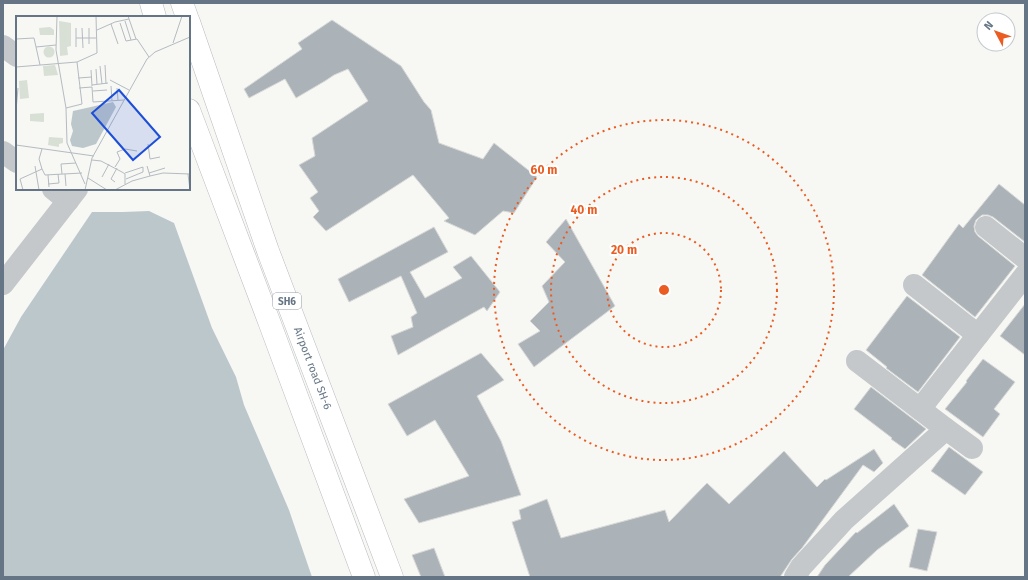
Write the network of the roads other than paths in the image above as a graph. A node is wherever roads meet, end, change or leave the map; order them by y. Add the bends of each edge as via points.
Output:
1 (150, 3) edge
2 (182, 3) edge
3 (155, 16) edge
4 (187, 16) edge
5 (191, 36) edge
6 (3, 46) edge
7 (16, 55) edge
8 (190, 113) edge
9 (3, 152) edge
10 (16, 161) edge
11 (66, 193) edge
12 (986, 227) dead end
13 (1025, 258) edge
14 (1025, 275) edge
15 (3, 284) edge
16 (914, 285) dead end
17 (978, 335) junction
18 (857, 361) dead end
19 (920, 409) junction
20 (946, 429) junction
21 (972, 448) dead end
22 (384, 575) edge
23 (364, 577) edge
24 (795, 577) edge

1 - 3 main road
2 - 4 main road
5 - 22 main road, Airport road SH-6 / SH6
6 - 7 street
8 - 23 main road, SH6
9 - 10 street
11 - 15 street
12 - 13 street
14 - 17 street
16 - 17 street
17 - 19 street
18 - 19 street
19 - 20 street
20 - 21 street
20 - 24 street via 844,520

